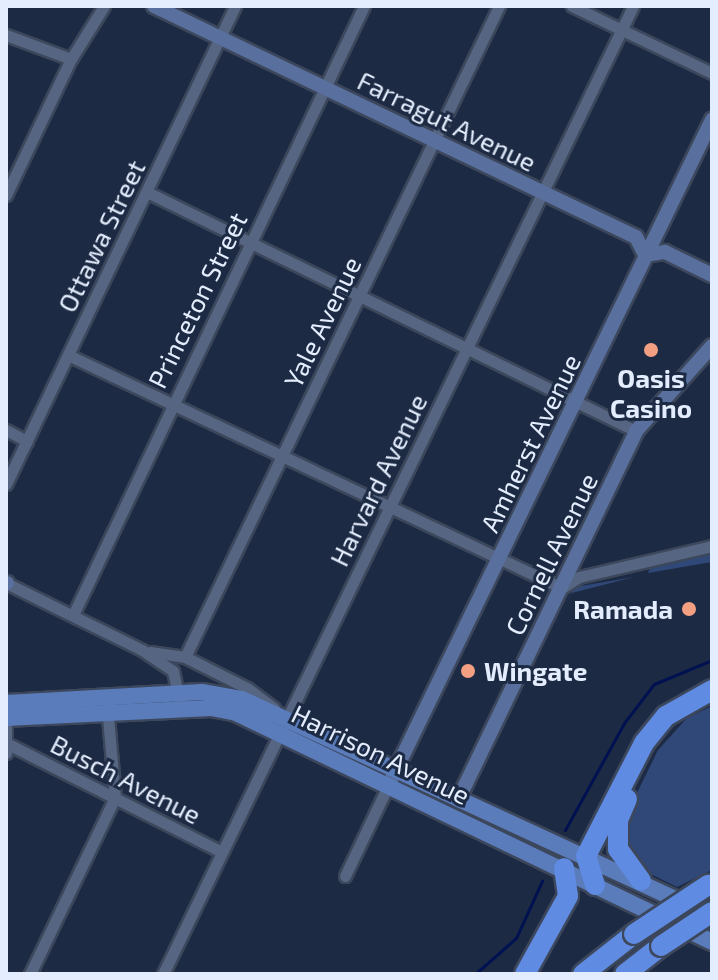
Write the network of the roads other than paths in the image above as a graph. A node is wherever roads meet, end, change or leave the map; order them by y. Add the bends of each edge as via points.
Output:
1 (104, 6) edge
2 (154, 6) edge
3 (235, 6) edge
4 (364, 6) edge
5 (499, 6) edge
6 (572, 6) edge
7 (633, 6) edge
8 (621, 29) junction
9 (6, 35) edge
10 (219, 38) junction
11 (71, 59) junction
12 (712, 73) edge
13 (325, 88) junction
14 (712, 120) edge
15 (434, 141) junction
16 (147, 192) junction
17 (542, 194) junction
18 (6, 195) edge
19 (250, 242) junction
20 (645, 255) junction
21 (712, 275) edge
22 (359, 295) junction
23 (712, 346) edge
24 (467, 348) junction
25 (68, 355) junction
26 (576, 401) junction
27 (172, 404) junction
28 (6, 430) edge
29 (636, 431) junction
30 (27, 441) junction
31 (281, 456) junction
32 (6, 484) edge
33 (390, 507) junction
34 (712, 546) edge
35 (501, 559) junction
36 (6, 583) edge
37 (562, 588) junction
38 (73, 615) junction
39 (142, 650) junction
40 (185, 657) junction
41 (712, 690) edge
42 (180, 701) junction
43 (712, 702) edge
44 (6, 703) edge
45 (107, 705) junction
46 (6, 718) edge
47 (284, 725) junction
48 (8, 749) edge
49 (392, 778) junction
50 (115, 797) junction
51 (458, 800) junction
52 (222, 852) junction
53 (586, 856) junction
54 (564, 868) junction
55 (345, 876) dead end
56 (641, 881) junction
57 (711, 884) edge
58 (595, 885) junction
59 (712, 914) edge
60 (712, 942) edge
61 (30, 974) edge
62 (163, 974) edge
63 (525, 974) edge
64 (583, 974) edge
65 (625, 974) edge

1 - 11 street
2 - 10 street, Farragut Avenue
3 - 10 street, Ottawa Street
4 - 13 street, Princeton Street
5 - 15 street, Yale Avenue
6 - 8 street
7 - 8 street, Harvard Avenue
8 - 12 street
8 - 17 street, Harvard Avenue
9 - 11 street via 51,56
10 - 13 street, Farragut Avenue
10 - 16 street, Ottawa Street
11 - 18 street
13 - 15 street, Farragut Avenue
13 - 19 street, Princeton Street
14 - 20 street, Amherst Avenue
15 - 17 street, Farragut Avenue
15 - 22 street, Yale Avenue
16 - 19 street
16 - 25 street, Ottawa Street
17 - 20 street, Farragut Avenue via 636,237
17 - 24 street, Harvard Avenue
19 - 22 street
19 - 27 street, Princeton Street
20 - 21 street via 665,252
20 - 26 street, Amherst Avenue
22 - 24 street
22 - 31 street, Yale Avenue
23 - 29 street, Cornell Avenue
24 - 26 street
24 - 33 street, Harvard Avenue
25 - 27 street
25 - 30 street, Ottawa Street
26 - 29 street
26 - 35 street, Amherst Avenue
27 - 31 street
27 - 38 street, Princeton Street
28 - 30 street
29 - 37 street, Cornell Avenue
30 - 32 street, Ottawa Street
31 - 33 street
31 - 40 street, Yale Avenue
33 - 35 street
33 - 47 street, Harvard Avenue
34 - 37 street via 579,577
35 - 37 street
35 - 49 street, Amherst Avenue
36 - 38 street
37 - 51 street, Cornell Avenue
38 - 39 street
39 - 40 street
39 - 42 street via 173,671
40 - 47 street via 247,688
41 - 53 highway via 678,707 655,728
42 - 45 main road, Harrison Avenue
42 - 47 main road, Harrison Avenue
43 - 56 highway via 662,735 621,811 618,849
44 - 45 main road, Harrison Avenue
45 - 46 main road, Harrison Avenue
45 - 50 street
46 - 48 street
47 - 49 main road, Harrison Avenue
47 - 52 street, Harvard Avenue
48 - 50 street, Busch Avenue
49 - 51 main road, Harrison Avenue
49 - 54 main road, Harrison Avenue
49 - 55 street
50 - 52 street, Busch Avenue
50 - 61 street
51 - 53 main road, Harrison Avenue
52 - 62 street, Harvard Avenue
53 - 56 main road, Harrison Avenue
53 - 58 highway
54 - 58 main road, Harrison Avenue
54 - 63 highway via 568,896
56 - 59 main road, Harrison Avenue
57 - 64 highway, bridge
58 - 60 main road, Harrison Avenue
59 - 65 highway, bridge

